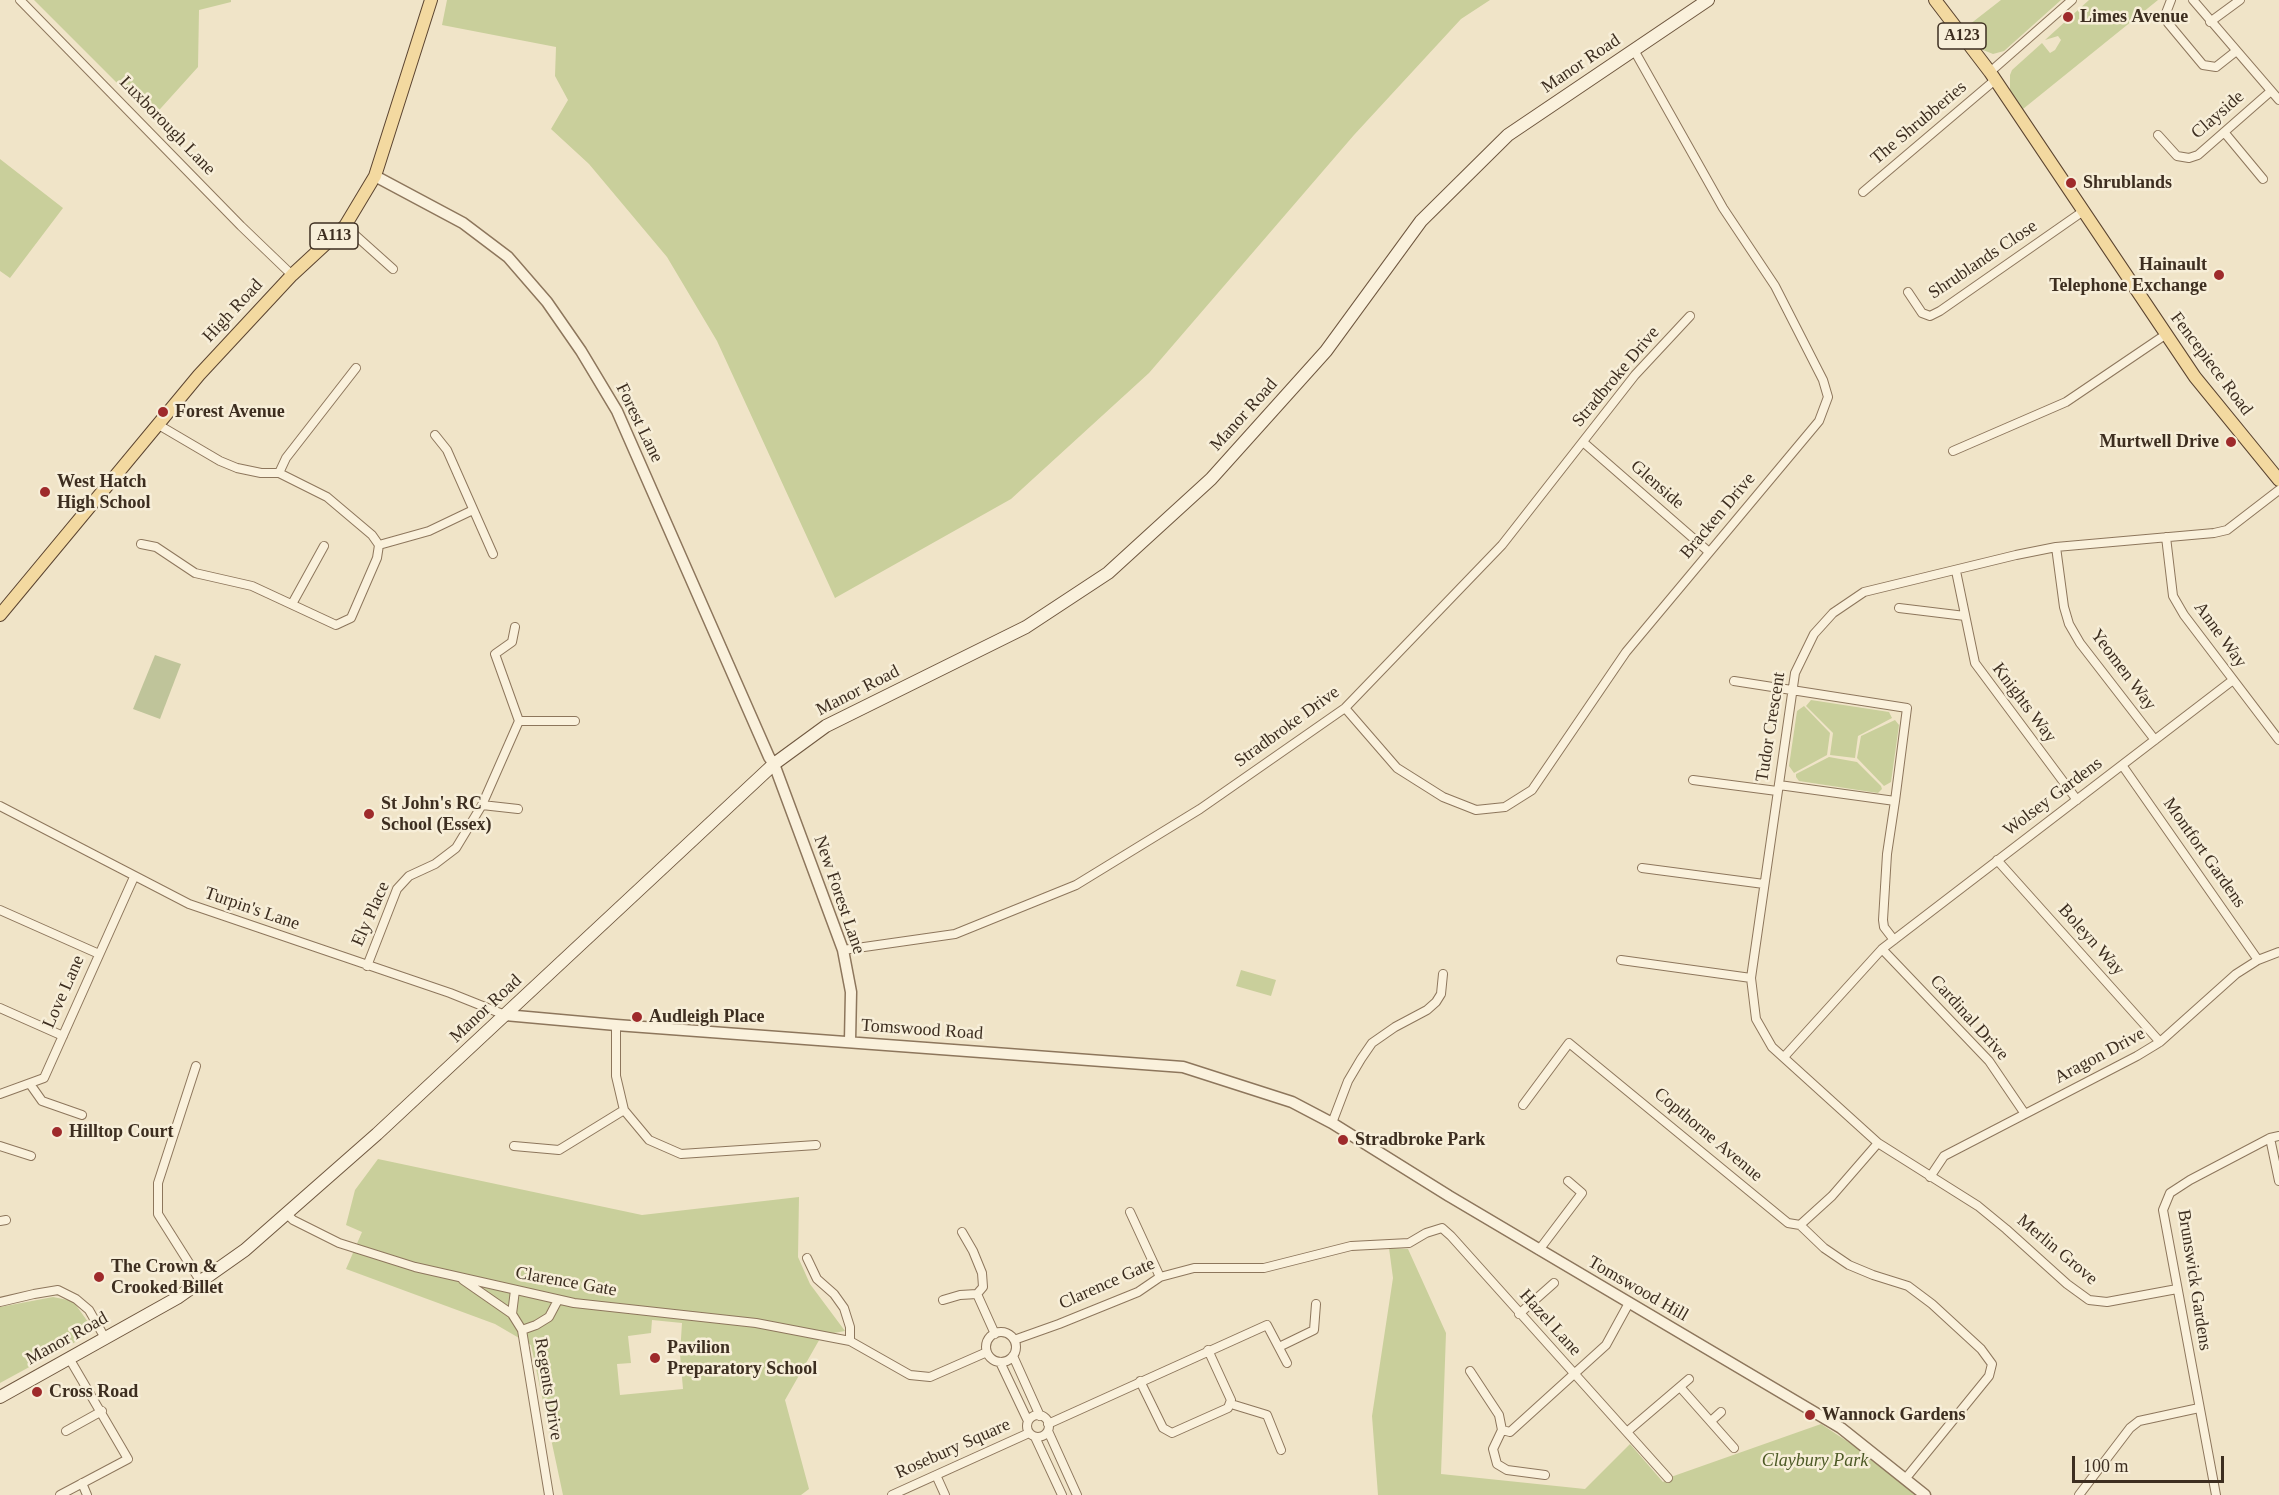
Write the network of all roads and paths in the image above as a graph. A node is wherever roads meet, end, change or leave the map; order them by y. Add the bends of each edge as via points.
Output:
1 (20, 0) edge
2 (431, 0) edge
3 (1708, 0) edge
4 (1935, 0) edge
5 (2072, 0) edge
6 (2171, 0) edge
7 (2193, 0) edge
8 (2240, 0) edge
9 (2210, 22) junction
10 (1634, 50) junction
11 (2235, 52) junction
12 (1993, 76) junction
13 (2271, 91) junction
14 (2279, 100) edge
15 (2224, 132) junction
16 (2157, 135) dead end
17 (375, 176) junction
18 (2263, 179) dead end
19 (1863, 192) dead end
20 (2082, 212) junction
21 (345, 226) junction
22 (393, 269) dead end
23 (292, 275) junction
24 (1908, 292) dead end
25 (1690, 316) dead end
26 (2165, 335) junction
27 (356, 368) dead end
28 (157, 424) junction
29 (435, 435) dead end
30 (1583, 442) junction
31 (1953, 451) dead end
32 (279, 473) junction
33 (2279, 480) edge
34 (2279, 490) edge
35 (473, 510) junction
36 (2166, 537) junction
37 (141, 544) dead end
38 (379, 544) junction
39 (324, 546) dead end
40 (2056, 547) junction
41 (1709, 552) junction
42 (493, 554) dead end
43 (1956, 571) junction
44 (292, 604) junction
45 (1899, 608) dead end
46 (0, 615) edge
47 (1965, 616) junction
48 (515, 627) dead end
49 (2233, 680) junction
50 (1734, 681) dead end
51 (1792, 692) junction
52 (1345, 708) junction
53 (519, 720) junction
54 (575, 721) dead end
55 (2155, 740) junction
56 (2279, 740) edge
57 (774, 764) junction
58 (2122, 765) junction
59 (1693, 780) dead end
60 (1778, 788) junction
61 (2077, 800) junction
62 (1895, 801) junction
63 (482, 805) junction
64 (0, 806) edge
65 (518, 809) dead end
66 (1997, 860) junction
67 (1642, 868) dead end
68 (134, 877) junction
69 (1764, 884) junction
70 (0, 910) edge
71 (1894, 940) junction
72 (843, 950) junction
73 (1882, 950) junction
74 (2279, 952) edge
75 (99, 954) junction
76 (1621, 960) dead end
77 (2258, 960) junction
78 (367, 966) junction
79 (1443, 974) dead end
80 (1751, 978) junction
81 (0, 1008) edge
82 (505, 1015) junction
83 (616, 1025) junction
84 (63, 1036) junction
85 (850, 1041) junction
86 (2160, 1042) junction
87 (1784, 1057) junction
88 (196, 1066) dead end
89 (30, 1084) junction
90 (0, 1094) edge
91 (1523, 1105) dead end
92 (624, 1110) junction
93 (2025, 1114) junction
94 (82, 1115) dead end
95 (1330, 1122) junction
96 (2274, 1137) edge
97 (1878, 1143) junction
98 (816, 1145) dead end
99 (0, 1146) edge
100 (514, 1146) dead end
101 (31, 1156) dead end
102 (1930, 1177) junction
103 (1568, 1181) dead end
104 (2279, 1181) edge
105 (1131, 1212) dead end
106 (288, 1215) junction
107 (1800, 1225) junction
108 (962, 1232) dead end
109 (1394, 1245) joint
110 (1539, 1250) junction
111 (807, 1258) dead end
112 (457, 1277) junction
113 (1160, 1277) junction
114 (201, 1282) junction
115 (1554, 1283) dead end
116 (2177, 1289) junction
117 (515, 1290) junction
118 (977, 1294) junction
119 (558, 1300) junction
120 (943, 1300) dead end
121 (0, 1302) edge
122 (1629, 1303) junction
123 (1316, 1304) dead end
124 (512, 1314) junction
125 (1519, 1314) junction
126 (522, 1330) junction
127 (996, 1334) junction
128 (105, 1338) junction
129 (1014, 1340) junction
130 (850, 1341) junction
131 (1279, 1347) junction
132 (1208, 1350) junction
133 (987, 1352) junction
134 (1013, 1356) junction
135 (69, 1358) junction
136 (1000, 1362) junction
137 (1287, 1363) dead end
138 (1470, 1371) dead end
139 (1573, 1374) junction
140 (1689, 1379) dead end
141 (1140, 1381) junction
142 (1680, 1387) junction
143 (0, 1397) edge
144 (1231, 1404) junction
145 (2199, 1408) junction
146 (102, 1411) junction
147 (1721, 1412) dead end
148 (1040, 1416) junction
149 (1028, 1421) junction
150 (1711, 1421) junction
151 (1048, 1427) junction
152 (66, 1431) dead end
153 (1506, 1431) junction
154 (1628, 1431) junction
155 (1032, 1435) junction
156 (1734, 1448) dead end
157 (1281, 1450) dead end
158 (936, 1475) junction
159 (1545, 1475) dead end
160 (1668, 1478) dead end
161 (1906, 1478) junction
162 (82, 1483) junction
163 (60, 1495) edge
164 (87, 1495) edge
165 (549, 1495) edge
166 (892, 1495) edge
167 (945, 1495) edge
168 (1062, 1495) edge
169 (1077, 1495) edge
170 (1925, 1495) edge
171 (2079, 1495) edge
172 (2216, 1495) edge

1 - 23 street, Luxborough Lane
2 - 17 main road, High Road / A113
3 - 10 main road, Manor Road
4 - 12 main road, Fencepiece Road / A123
5 - 12 street
6 - 11 street via 2166,14 2168,23 2203,65 2216,67
7 - 9 street
8 - 9 street
9 - 11 street
10 - 41 street, Bracken Drive via 1723,208 1775,286 1828,397 1819,421
10 - 57 main road, Manor Road via 1508,135 1421,221 1326,351 1211,478 1108,573 1026,627 826,726
11 - 13 street
12 - 19 street, The Shrubberies
12 - 20 main road, Fencepiece Road / A123
13 - 14 street
13 - 15 street, Clayside
15 - 16 street, Clayside via 2189,158 2177,156
15 - 18 street
17 - 21 main road, High Road / A113
17 - 57 street, Forest Lane via 463,223 508,257 547,302 581,351 617,411
20 - 24 street, Shrublands Close via 1930,316 1922,313
20 - 26 main road, Fencepiece Road / A123
21 - 22 street
21 - 23 main road, High Road / A113
23 - 28 main road, High Road / A113
25 - 30 street, Stradbroke Drive via 1635,375
26 - 31 street via 2066,402
26 - 33 main road, Fencepiece Road / A123
27 - 32 street via 286,458
28 - 32 street via 237,468
28 - 46 main road, High Road / A113
29 - 35 street via 447,450
30 - 41 street, Glenside
30 - 52 street, Stradbroke Drive via 1502,545
32 - 38 street via 327,497
34 - 36 street, Tudor Crescent via 2227,530
35 - 38 street via 429,531
35 - 42 street
36 - 40 street, Tudor Crescent
36 - 49 street, Anne Way via 2173,596
37 - 44 street via 156,547 195,573 252,586
38 - 44 street via 377,558 351,618 336,626
39 - 44 street
40 - 43 street, Tudor Crescent
40 - 55 street, Yeomen Way via 2069,624
41 - 52 street, Bracken Drive via 1626,652 1532,790 1505,807 1476,810 1443,797 1397,768
43 - 47 street, Knights Way
43 - 51 street, Tudor Crescent via 1864,592 1847,602 1814,634 1795,673
45 - 47 street
47 - 61 street, Knights Way via 1975,663
48 - 53 street via 512,642 495,654
49 - 55 street, Wolsey Gardens
49 - 56 street, Anne Way
50 - 51 street
51 - 60 street, Tudor Crescent
51 - 62 street via 1907,708
52 - 72 street, Stradbroke Drive via 1200,809 1076,885 955,934
53 - 54 street
53 - 63 street, Ely Place
55 - 58 street, Wolsey Gardens
57 - 72 street, New Forest Lane
57 - 82 main road, Manor Road
58 - 61 street, Wolsey Gardens
58 - 77 street, Montfort Gardens
59 - 60 street
60 - 62 street
60 - 69 street, Tudor Crescent
61 - 66 street, Wolsey Gardens
62 - 71 street via 1883,920
63 - 65 street
63 - 78 street, Ely Place via 456,848 410,876 397,890
64 - 68 street, Turpin's Lane
66 - 71 street, Wolsey Gardens
66 - 86 street, Boleyn Way
67 - 69 street
68 - 75 street, Love Lane
68 - 78 street, Turpin's Lane via 189,904
69 - 80 street, Tudor Crescent
70 - 75 street
71 - 73 street, Wolsey Gardens
72 - 85 street, New Forest Lane via 851,992
73 - 87 street, Wolsey Gardens
73 - 93 street, Cardinal Drive via 1989,1061
74 - 77 street, Aragon Drive
75 - 84 street, Love Lane
76 - 80 street
77 - 86 street, Aragon Drive via 2236,974
78 - 82 street, Turpin's Lane
79 - 95 street via 1436,1002 1372,1043 1348,1081
80 - 87 street, Tudor Crescent via 1756,1019 1772,1047
81 - 84 street
82 - 83 street, Tomswood Road
82 - 106 main road, Manor Road
83 - 85 street, Tomswood Road
83 - 92 street via 616,1076
84 - 89 street, Love Lane via 44,1078
85 - 95 street, Tomswood Road via 1183,1067 1292,1102
86 - 93 street, Aragon Drive
87 - 97 street, Tudor Crescent
88 - 114 street via 158,1183 158,1214
89 - 90 street, Love Lane
89 - 94 street via 42,1101
91 - 107 street, Copthorne Avenue via 1569,1042 1788,1223
92 - 98 street via 649,1140 681,1154
92 - 100 street via 559,1150
93 - 102 street, Aragon Drive via 1944,1156
95 - 110 street, Tomswood Hill
96 - 104 street
96 - 116 street, Brunswick Gardens via 2170,1193 2163,1210
97 - 102 street, Tudor Crescent
97 - 107 street via 1832,1196
99 - 101 street
102 - 116 street, Merlin Grove via 1978,1206 2089,1300 2107,1302
103 - 110 street via 1582,1193
105 - 113 street
106 - 112 street, Clarence Gate via 339,1243
106 - 114 main road, Manor Road
107 - 161 street via 1849,1265 1908,1286 1973,1341 1992,1364 1989,1376
108 - 118 street via 982,1273 983,1287
109 - 113 street, Clarence Gate via 1351,1246 1264,1268 1194,1268
109 - 125 street, Hazel Lane via 1409,1243 1442,1228
110 - 122 street, Tomswood Hill
111 - 130 street via 817,1279 844,1308
112 - 117 street, Clarence Gate
112 - 124 street
113 - 129 street, Clarence Gate via 1137,1292
114 - 128 main road, Manor Road
115 - 125 street
116 - 145 street, Brunswick Gardens
117 - 119 street, Clarence Gate
117 - 124 street
118 - 120 street
118 - 127 street
119 - 126 street via 549,1317
119 - 130 street, Clarence Gate via 756,1323
121 - 128 street via 58,1290 89,1310
122 - 139 street via 1606,1345
122 - 161 street, Tomswood Hill via 1841,1428
123 - 131 street via 1314,1330
124 - 126 street, Regents Drive
125 - 139 street, Hazel Lane
126 - 165 street, Regents Drive
127 - 129 street via 1008,1334
127 - 133 street via 987,1341
128 - 135 main road, Manor Road
129 - 134 street
130 - 133 street, Clarence Gate via 910,1376 919,1377 930,1377
131 - 132 street via 1267,1325
131 - 137 street
132 - 141 street
132 - 144 street
133 - 136 street via 991,1359
134 - 136 street
134 - 148 street
135 - 143 main road, Manor Road
135 - 146 street
136 - 149 street
138 - 153 street via 1496,1408
139 - 153 street
139 - 154 street, Hazel Lane
140 - 142 street
141 - 144 street via 1163,1428 1172,1433
141 - 151 street
142 - 150 street
142 - 154 street
144 - 157 street via 1267,1415
145 - 171 street via 2139,1421
145 - 172 street, Brunswick Gardens
146 - 152 street
146 - 162 street via 128,1459
147 - 150 street
148 - 149 street
148 - 151 street
149 - 155 street
150 - 156 street
151 - 155 street via 1043,1436
151 - 169 street
153 - 159 street via 1493,1449 1497,1464 1508,1470
154 - 160 street, Hazel Lane
155 - 158 street, Rosebury Square
155 - 168 street
158 - 166 street, Rosebury Square
158 - 167 street
161 - 170 street, Tomswood Hill
162 - 163 street
162 - 164 street

